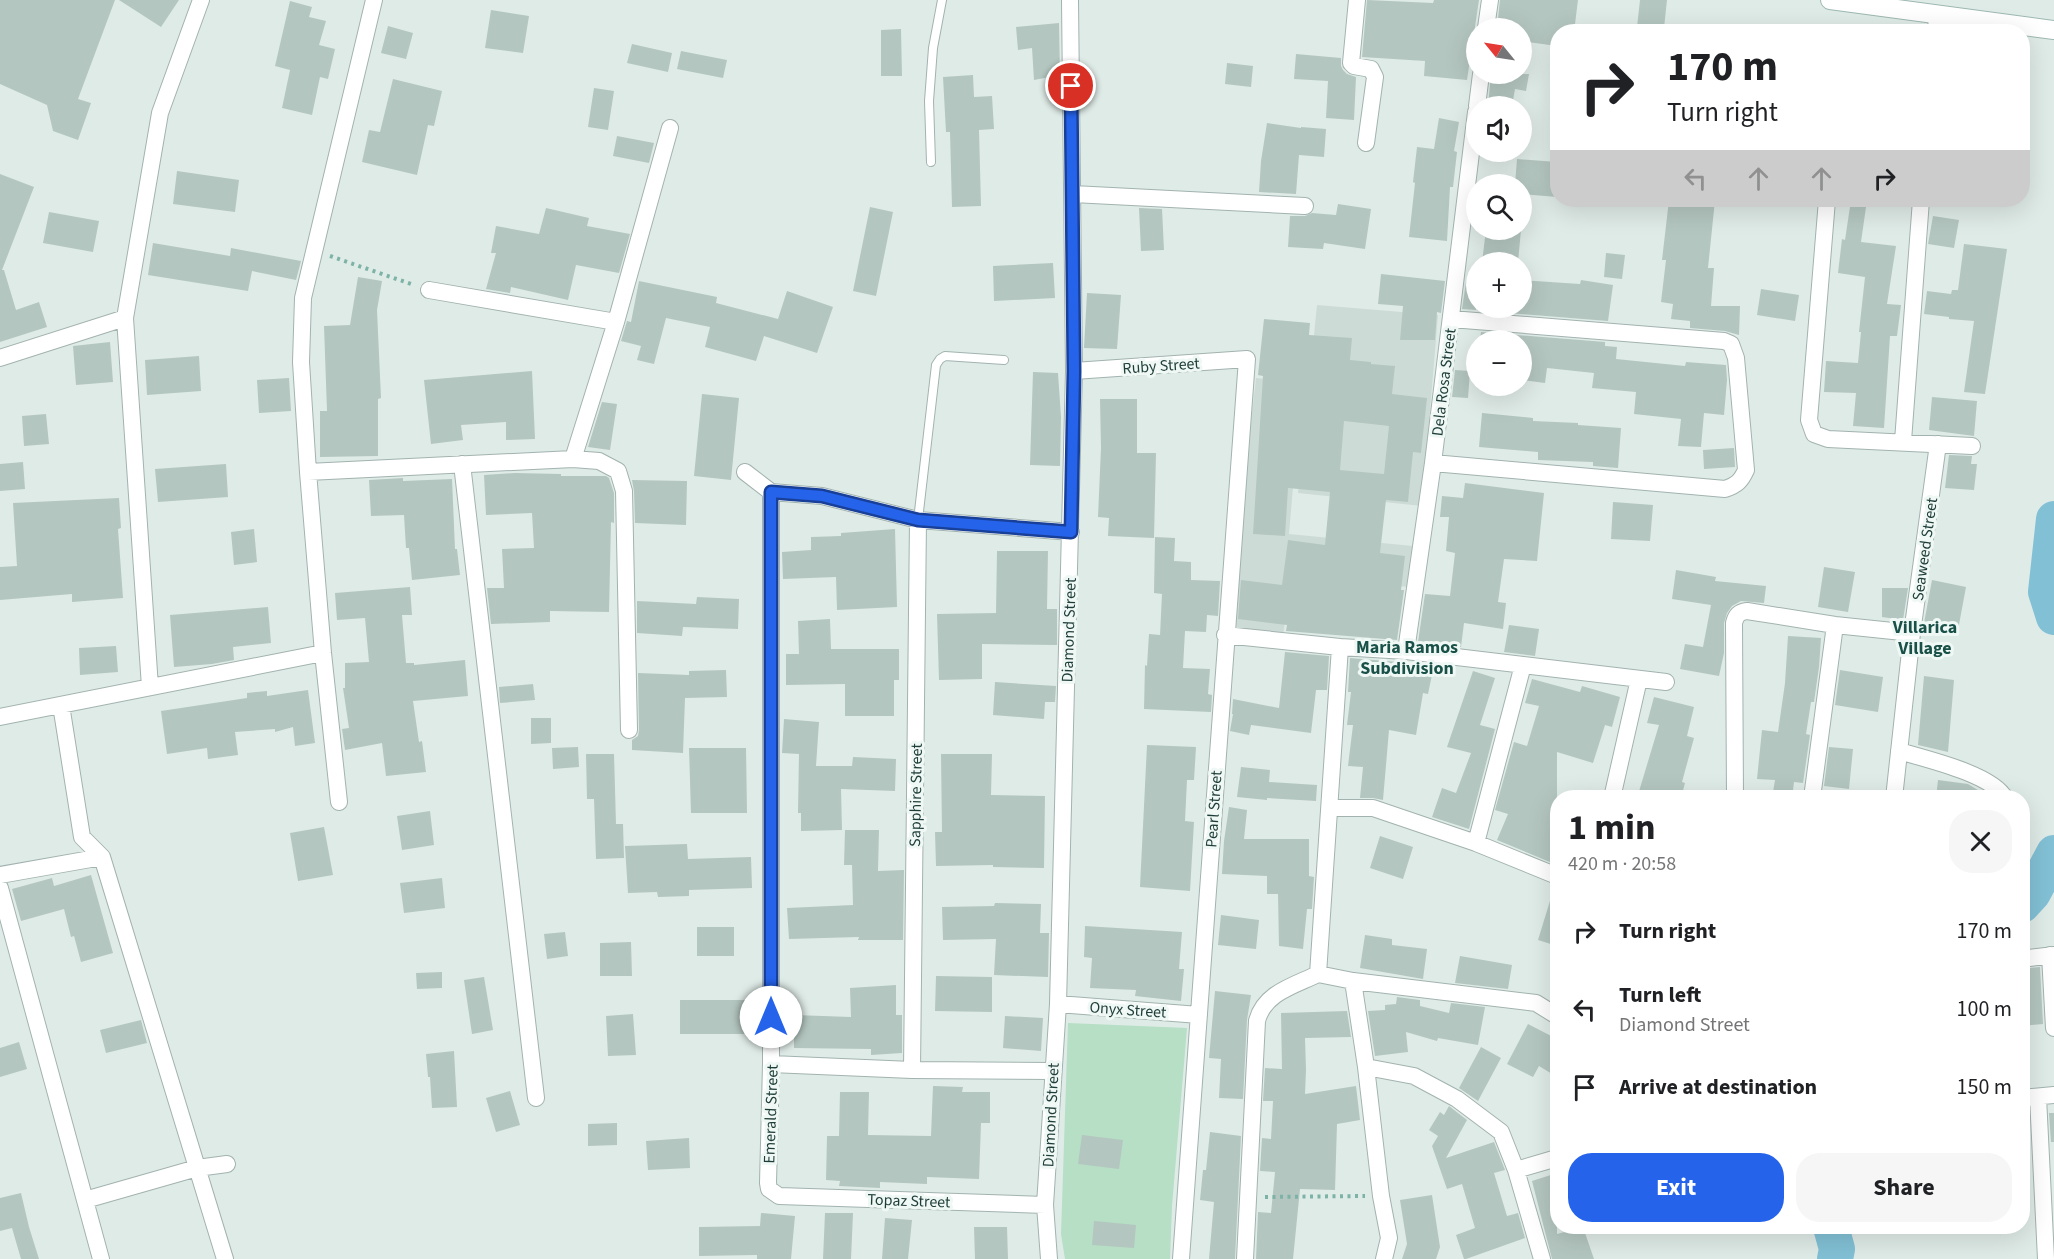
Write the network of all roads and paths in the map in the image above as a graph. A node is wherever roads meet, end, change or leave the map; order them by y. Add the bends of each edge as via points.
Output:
1 (201, 0) edge
2 (374, 0) edge
3 (942, 0) edge
4 (1070, 0) edge
5 (1357, 0) edge
6 (1490, 0) edge
7 (1830, 0) edge
8 (1487, 18) edge
9 (1936, 23) edge
10 (1953, 24) edge
11 (2030, 29) edge
12 (2054, 30) edge
13 (670, 128) dead end
14 (1366, 143) dead end
15 (931, 162) dead end
16 (1470, 162) edge
17 (1072, 194) junction
18 (1305, 206) dead end
19 (1826, 207) edge
20 (1920, 207) edge
21 (314, 251) junction
22 (429, 290) joint
23 (125, 318) junction
24 (1451, 319) junction
25 (616, 322) junction
26 (0, 358) edge
27 (1247, 359) joint
28 (1004, 360) dead end
29 (1074, 371) junction
30 (1903, 441) junction
31 (1938, 444) junction
32 (1972, 446) dead end
33 (573, 459) junction
34 (1433, 463) junction
35 (462, 464) junction
36 (308, 472) junction
37 (745, 472) dead end
38 (771, 492) junction
39 (918, 520) junction
40 (1071, 532) junction
41 (1835, 625) junction
42 (1912, 633) junction
43 (1226, 635) junction
44 (1340, 647) junction
45 (1406, 651) junction
46 (323, 653) junction
47 (1523, 665) junction
48 (1639, 679) junction
49 (1666, 682) dead end
50 (150, 687) junction
51 (61, 705) junction
52 (0, 717) edge
53 (628, 730) dead end
54 (1899, 751) junction
55 (1614, 790) edge
56 (1735, 790) edge
57 (1813, 790) edge
58 (1895, 790) edge
59 (2001, 790) edge
60 (339, 802) dead end
61 (1330, 808) junction
62 (1476, 843) junction
63 (102, 857) junction
64 (1550, 873) edge
65 (0, 874) edge
66 (0, 888) edge
67 (2052, 955) edge
68 (2030, 957) edge
69 (1318, 974) junction
70 (1353, 981) junction
71 (1058, 1004) junction
72 (1550, 1012) edge
73 (1199, 1015) junction
74 (2054, 1028) edge
75 (771, 1064) junction
76 (1366, 1066) junction
77 (912, 1070) junction
78 (1052, 1071) junction
79 (2038, 1097) edge
80 (537, 1098) dead end
81 (1550, 1160) edge
82 (227, 1164) dead end
83 (197, 1168) junction
84 (1516, 1170) junction
85 (773, 1194) joint
86 (1381, 1196) junction
87 (1249, 1197) junction
88 (85, 1200) junction
89 (1045, 1205) junction
90 (101, 1259) edge
91 (225, 1259) edge
92 (1049, 1259) edge
93 (1181, 1259) edge
94 (1245, 1259) edge
95 (1384, 1259) edge
96 (1542, 1259) edge
97 (2046, 1259) edge

1 - 23 street via 160,113
2 - 21 street
3 - 15 lane via 929,101
4 - 17 street, Diamond Street
5 - 14 street via 1351,63 1371,69 1375,77
6 - 8 street
7 - 9 main road
9 - 10 main road
11 - 12 main road
13 - 25 street
16 - 24 street, Dela Rosa Street
17 - 18 street
17 - 29 street, Diamond Street
19 - 30 street via 1809,420 1814,434 1828,440
20 - 30 street
21 - 22 path
21 - 36 street via 303,298 301,362
22 - 25 street
23 - 26 street
23 - 50 street
24 - 34 street, Dela Rosa Street
24 - 34 street via 1731,344 1736,358 1746,470 1742,480 1725,489
25 - 33 street
27 - 29 street, Ruby Street
27 - 43 street, Pearl Street
28 - 39 lane via 945,356 936,365
29 - 40 street, Diamond Street
30 - 31 street
31 - 32 street
31 - 42 street, Seaweed Street
33 - 35 street
33 - 53 street via 599,461 618,471 624,491
34 - 45 street, Dela Rosa Street
35 - 36 street
35 - 80 street
36 - 46 street
37 - 38 street
38 - 39 street via 822,496
38 - 75 street, Emerald Street
39 - 40 street
39 - 77 street, Sapphire Street
40 - 71 street, Diamond Street
41 - 42 street
41 - 56 street via 1747,611 1736,616
41 - 57 street
42 - 54 street, Seaweed Street
43 - 44 street
43 - 73 street, Pearl Street
44 - 45 street
44 - 61 street
45 - 47 street
46 - 50 street
46 - 60 street
47 - 48 street
47 - 62 street
48 - 49 street
48 - 55 street
50 - 51 street
51 - 52 street
51 - 63 street via 82,837
54 - 58 street, Seaweed Street
54 - 59 street via 1979,777
61 - 62 street via 1373,808
61 - 69 street
62 - 64 street
63 - 65 street
63 - 83 street
66 - 88 street
67 - 68 street
67 - 74 street
69 - 70 street
69 - 87 street via 1274,996 1260,1011
70 - 72 street via 1536,1003
70 - 76 street
71 - 73 street, Onyx Street
71 - 78 street, Diamond Street
73 - 93 street, Pearl Street
75 - 77 street
75 - 85 street, Emerald Street via 768,1183
76 - 84 street via 1414,1076 1457,1099 1501,1132
76 - 86 street
77 - 78 street
78 - 89 street, Diamond Street
79 - 97 street
81 - 84 street
82 - 83 street
83 - 88 street
83 - 91 street
84 - 96 street
85 - 89 street, Topaz Street
86 - 87 path
86 - 95 street via 1389,1238
87 - 94 street
88 - 90 street
89 - 92 street, Diamond Street

